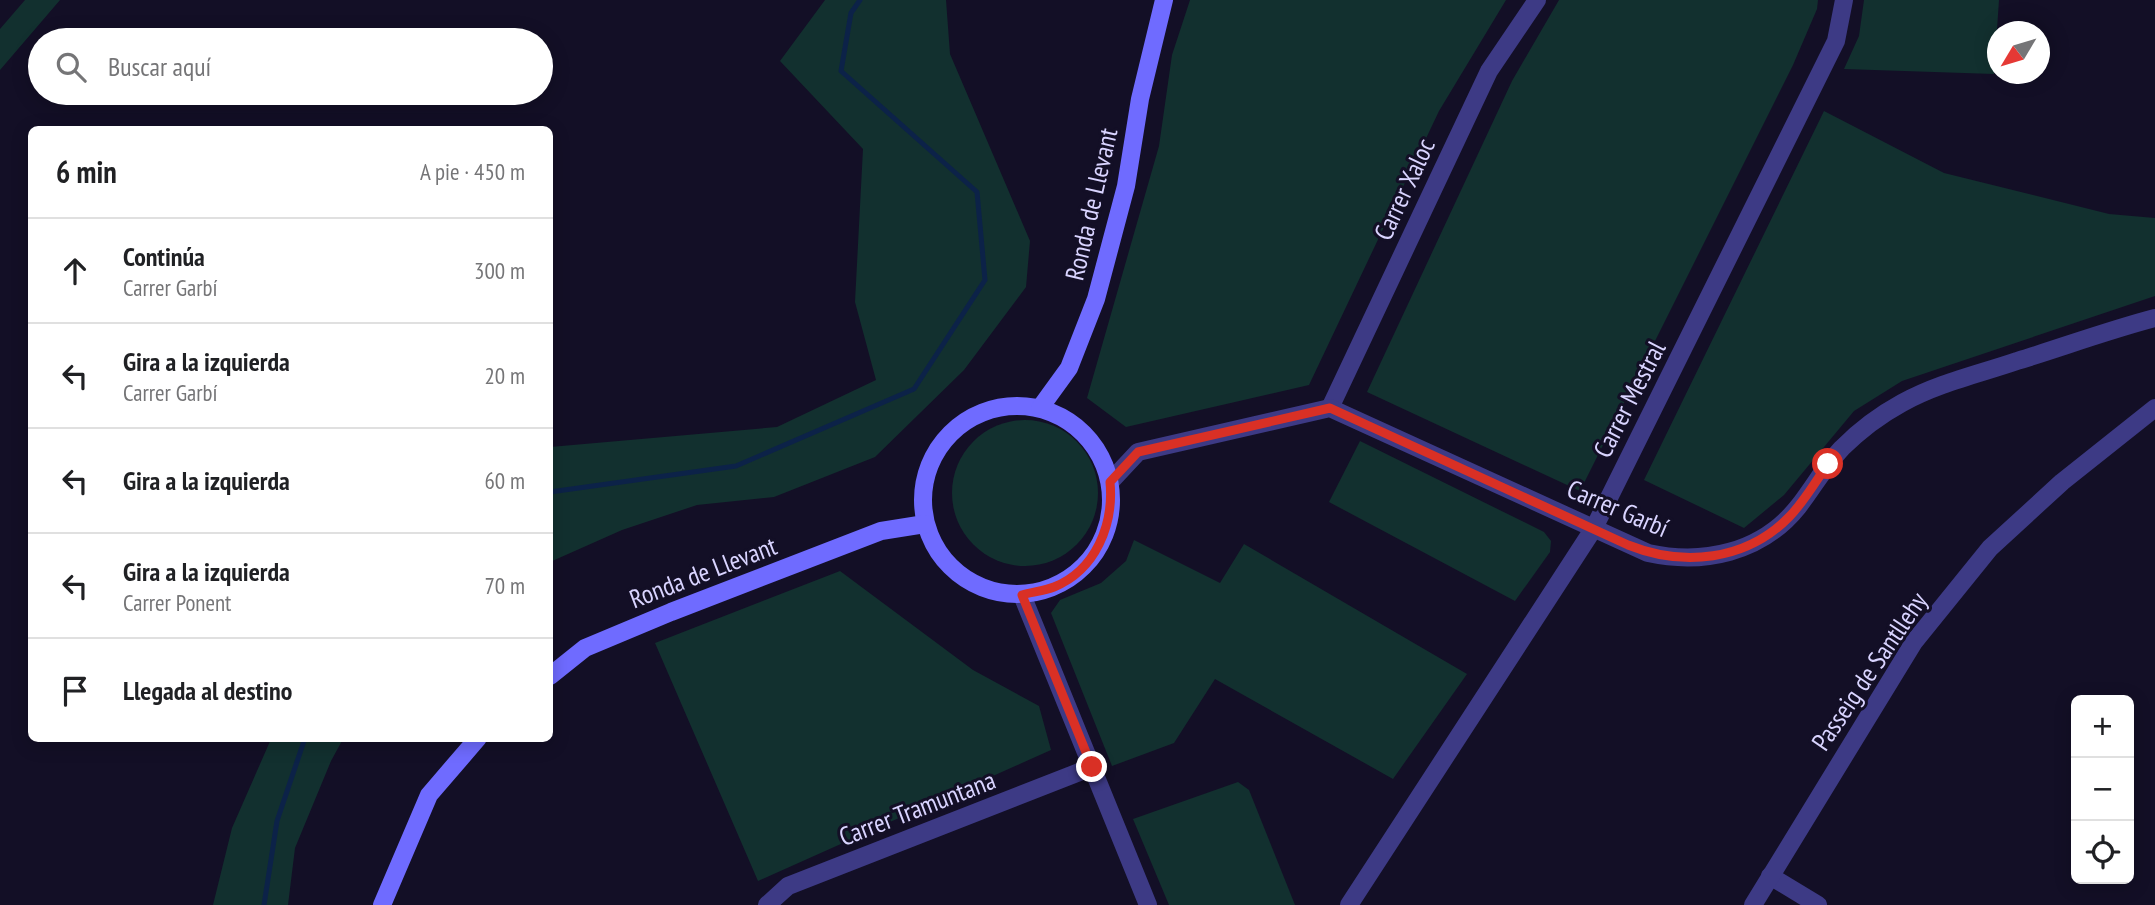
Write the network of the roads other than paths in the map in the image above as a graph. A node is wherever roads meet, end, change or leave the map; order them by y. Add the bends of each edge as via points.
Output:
1 (1164, 0) edge
2 (1537, 0) edge
3 (1844, 0) edge
4 (2155, 318) edge
5 (1040, 408) junction
6 (1330, 408) junction
7 (2155, 408) edge
8 (1110, 482) junction
9 (925, 524) junction
10 (1594, 528) junction
11 (1022, 595) junction
12 (553, 674) edge
13 (475, 742) edge
14 (1092, 767) junction
15 (1770, 876) junction
16 (382, 905) edge
17 (767, 905) edge
18 (1148, 905) edge
19 (1349, 905) edge
20 (1753, 905) edge
21 (1818, 905) edge

1 - 5 main road, Ronda de Llevant via 1140,99 1126,186 1096,299 1069,368
2 - 6 street, Carrer Xaloc via 1489,71
3 - 10 street, Carrer Mestral via 1836,41
4 - 10 street, Carrer Garbí via 1942,385 1903,402 1842,448 1777,528 1736,550 1714,557 1672,558 1648,553
5 - 8 main road via 1070,422 1098,451
5 - 9 main road via 1013,405 967,419 942,441 925,474
6 - 8 street via 1138,452
6 - 10 street, Carrer Garbí
7 - 15 street, Passeig de Santllehy via 2062,482 1990,548 1914,642
8 - 11 main road via 1106,532 1095,554 1072,577
9 - 11 main road via 939,554 961,576 991,591
9 - 12 main road, Ronda de Llevant via 881,531 671,612 585,648
10 - 19 street, Carrer Mestral
11 - 14 street
13 - 16 main road via 429,795
14 - 17 street, Carrer Tramuntana via 788,886
14 - 18 street
15 - 20 street, Passeig de Santllehy
15 - 21 street

